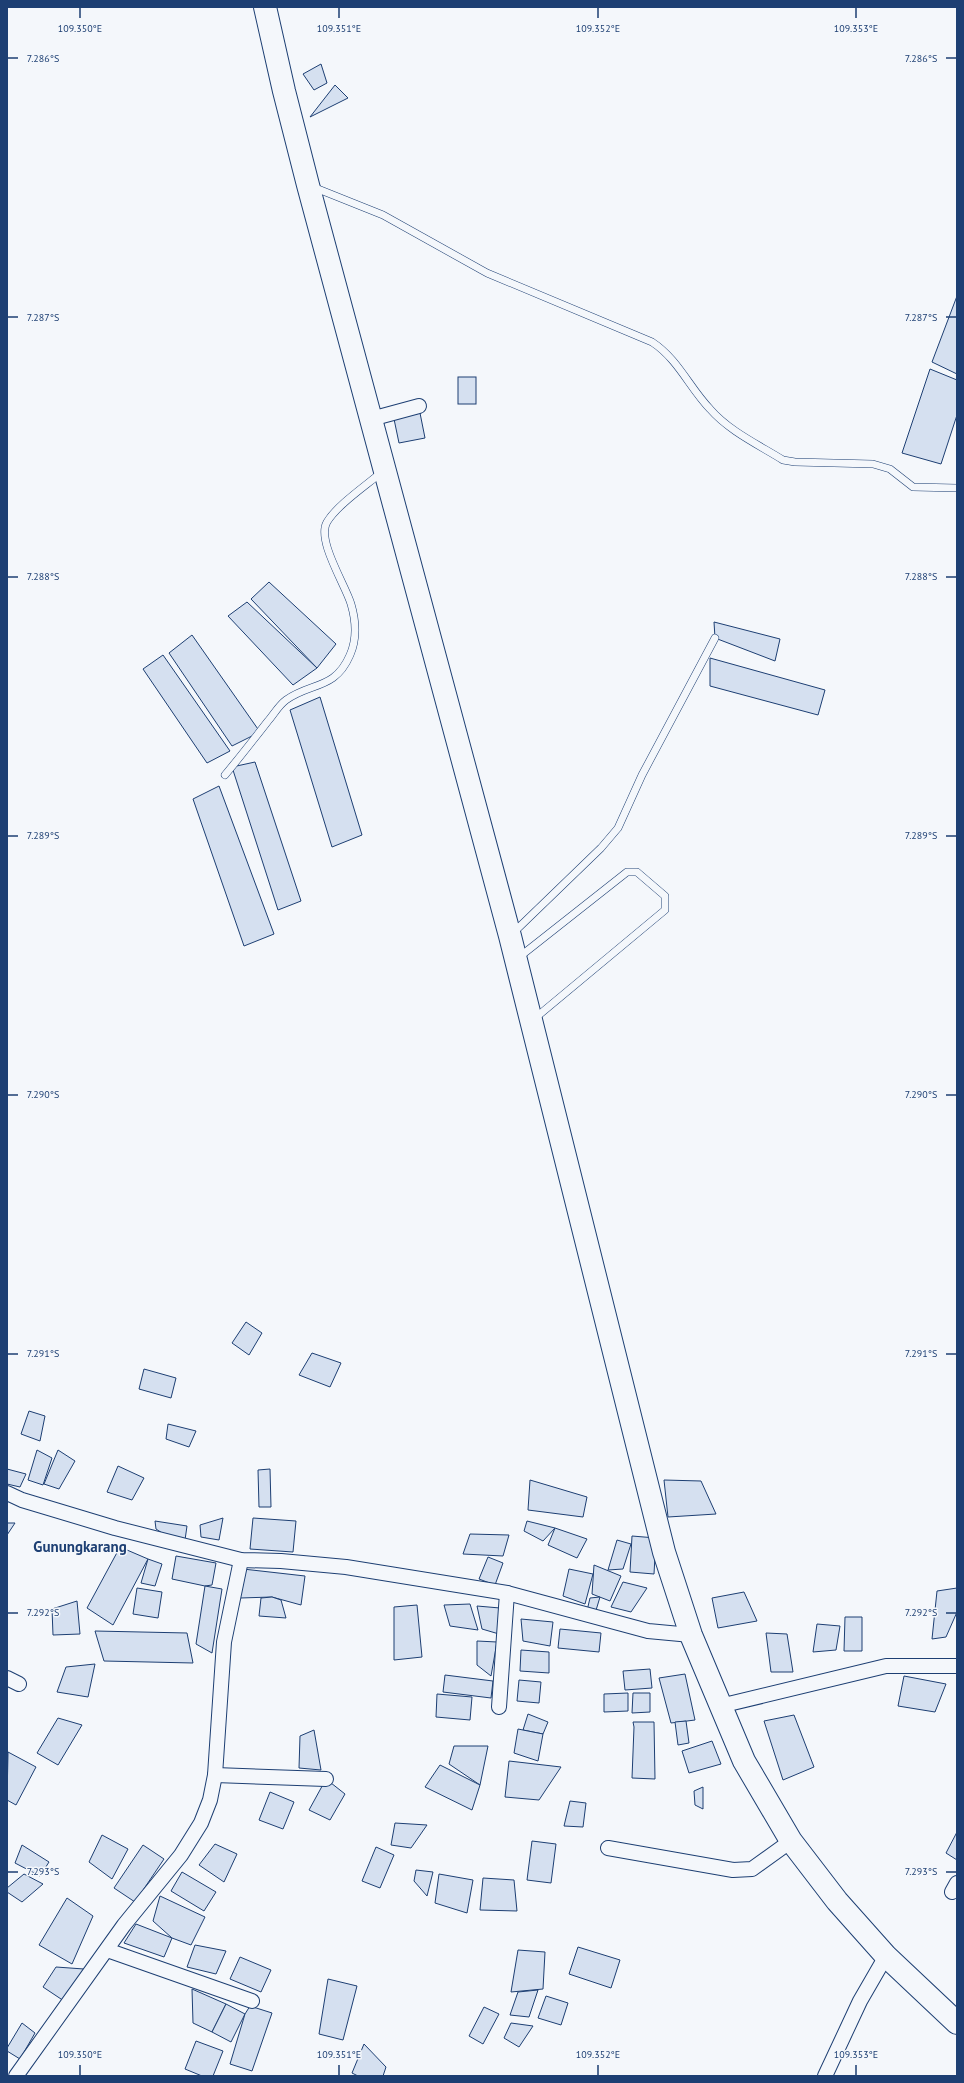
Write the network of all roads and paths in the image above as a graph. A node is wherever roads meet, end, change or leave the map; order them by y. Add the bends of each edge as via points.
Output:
1 (265, 7) edge
2 (308, 185) junction
3 (419, 406) dead end
4 (371, 419) junction
5 (384, 470) junction
6 (957, 488) edge
7 (715, 638) dead end
8 (225, 775) dead end
9 (510, 936) junction
10 (516, 959) junction
11 (532, 1021) junction
12 (7, 1493) edge
13 (241, 1560) junction
14 (507, 1593) junction
15 (692, 1635) junction
16 (957, 1666) edge
17 (720, 1706) junction
18 (499, 1707) dead end
19 (214, 1775) junction
20 (326, 1779) dead end
21 (791, 1840) junction
22 (608, 1848) dead end
23 (107, 1950) junction
24 (886, 1956) junction
25 (252, 2001) dead end
26 (957, 2023) edge
27 (16, 2076) edge
28 (825, 2076) edge

1 - 2 main road
2 - 4 main road
2 - 6 lane via 383,215 487,273 652,342 677,364 714,414 783,460 873,464 890,469 913,487
3 - 4 street
4 - 5 main road
5 - 8 lane via 334,513 324,529 328,548 351,603 354,617 355,641 348,660 338,674 324,685 283,702
5 - 9 main road
7 - 9 lane via 642,775 618,828 601,848
9 - 10 main road
10 - 11 main road
10 - 11 lane via 627,872 637,872 665,896 665,910
11 - 15 main road via 664,1552
12 - 13 street via 22,1500 116,1528
13 - 14 street via 346,1567
13 - 19 street via 224,1642
14 - 15 street via 641,1629
14 - 18 street
15 - 17 main road
16 - 17 street via 886,1666
17 - 21 main road via 744,1761
19 - 20 street
19 - 23 street via 210,1800 192,1839
21 - 22 street via 755,1868 746,1870 733,1870
21 - 24 main road via 836,1901
23 - 25 street
23 - 27 street
24 - 26 main road
24 - 28 street via 860,2001

